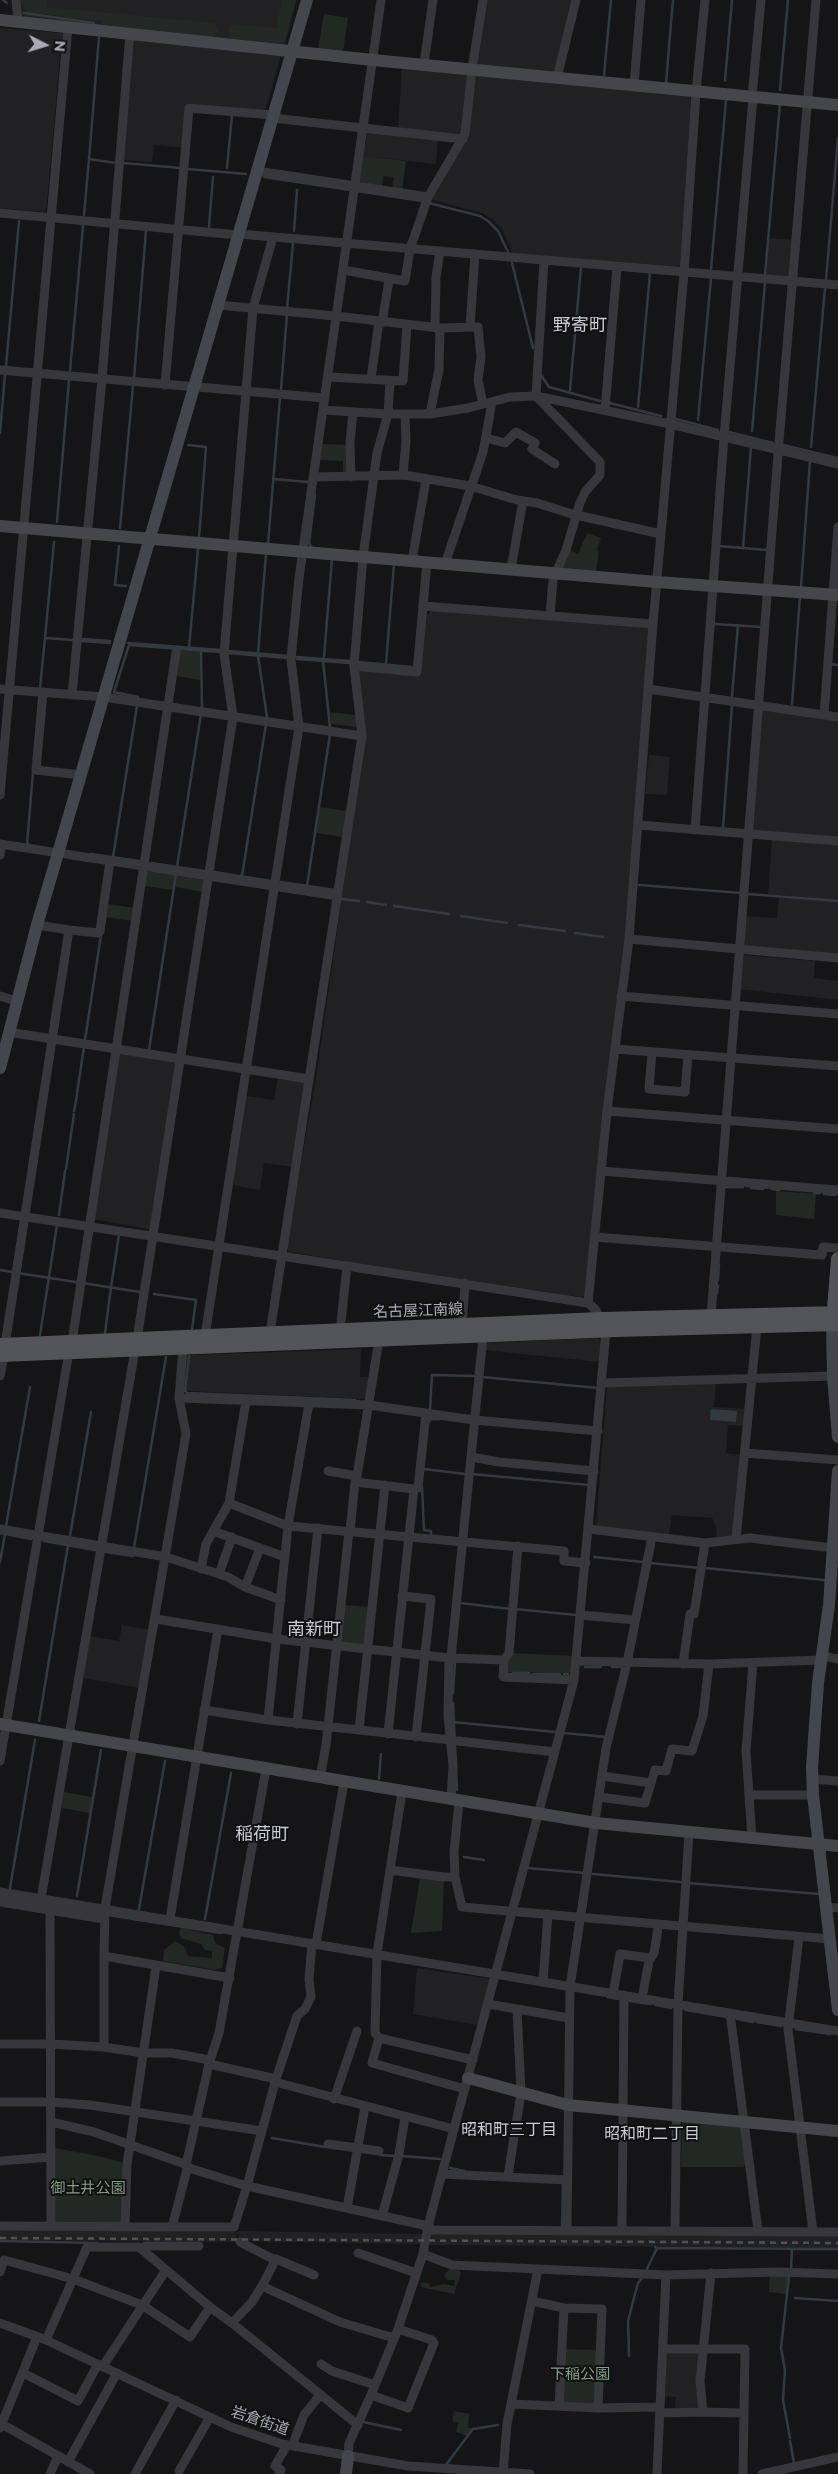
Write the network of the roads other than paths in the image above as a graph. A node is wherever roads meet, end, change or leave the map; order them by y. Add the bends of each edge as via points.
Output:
1 (16, 0) edge
2 (306, 0) edge
3 (382, 0) edge
4 (433, 0) edge
5 (484, 0) edge
6 (576, 0) edge
7 (641, 0) edge
8 (705, 0) edge
9 (761, 0) edge
10 (816, 0) edge
11 (0, 20) edge
12 (18, 21) junction
13 (68, 26) junction
14 (130, 33) junction
15 (292, 50) junction
16 (373, 60) junction
17 (424, 64) junction
18 (472, 69) junction
19 (557, 78) junction
20 (634, 86) junction
21 (696, 92) junction
22 (753, 97) junction
23 (807, 102) junction
24 (838, 105) edge
25 (273, 116) junction
26 (363, 130) junction
27 (463, 139) junction
28 (257, 171) junction
29 (355, 186) junction
30 (428, 197) junction
31 (0, 213) edge
32 (51, 218) junction
33 (114, 223) junction
34 (178, 229) junction
35 (239, 234) junction
36 (273, 237) junction
37 (347, 243) junction
38 (410, 249) junction
39 (440, 251) junction
40 (474, 254) junction
41 (544, 260) junction
42 (617, 267) junction
43 (343, 270) junction
44 (684, 272) junction
45 (738, 277) junction
46 (389, 280) junction
47 (792, 282) junction
48 (838, 285) edge
49 (218, 305) junction
50 (253, 308) junction
51 (336, 316) junction
52 (381, 322) junction
53 (407, 325) junction
54 (470, 327) junction
55 (437, 328) junction
56 (0, 370) edge
57 (37, 373) junction
58 (328, 377) junction
59 (102, 379) junction
60 (371, 379) junction
61 (390, 381) junction
62 (165, 385) junction
63 (194, 388) junction
64 (246, 392) junction
65 (536, 396) junction
66 (324, 398) junction
67 (487, 403) junction
68 (323, 410) junction
69 (604, 410) junction
70 (353, 412) junction
71 (388, 414) junction
72 (405, 414) junction
73 (430, 414) junction
74 (670, 424) junction
75 (724, 437) junction
76 (486, 438) junction
77 (778, 450) junction
78 (555, 464) dead end
79 (838, 464) edge
80 (403, 475) junction
81 (313, 477) junction
82 (351, 477) junction
83 (373, 477) junction
84 (426, 479) junction
85 (470, 486) junction
86 (523, 501) junction
87 (577, 514) junction
88 (0, 526) edge
89 (838, 527) edge
90 (24, 528) junction
91 (87, 533) junction
92 (661, 534) junction
93 (150, 539) junction
94 (233, 546) junction
95 (302, 552) junction
96 (363, 557) junction
97 (412, 561) junction
98 (427, 562) junction
99 (445, 564) junction
100 (511, 569) junction
101 (557, 573) junction
102 (657, 582) junction
103 (713, 586) junction
104 (768, 590) junction
105 (835, 595) edge
106 (423, 606) junction
107 (550, 616) junction
108 (653, 624) junction
109 (176, 652) dead end
110 (354, 666) junction
111 (5, 689) edge
112 (648, 689) junction
113 (43, 692) junction
114 (72, 695) junction
115 (104, 697) junction
116 (704, 697) junction
117 (759, 705) junction
118 (169, 707) junction
119 (824, 714) junction
120 (233, 717) junction
121 (838, 717) edge
122 (299, 727) junction
123 (362, 736) junction
124 (82, 775) junction
125 (0, 795) edge
126 (638, 825) junction
127 (695, 830) junction
128 (749, 835) junction
129 (838, 841) edge
130 (0, 844) edge
131 (59, 853) junction
132 (0, 855) edge
133 (110, 861) junction
134 (145, 866) junction
135 (209, 876) junction
136 (274, 886) junction
137 (338, 896) junction
138 (38, 925) junction
139 (69, 930) junction
140 (629, 938) junction
141 (740, 949) junction
142 (838, 958) edge
143 (0, 996) edge
144 (621, 996) junction
145 (16, 1001) junction
146 (736, 1005) junction
147 (838, 1014) edge
148 (8, 1032) junction
149 (52, 1038) junction
150 (117, 1048) junction
151 (615, 1049) junction
152 (652, 1052) junction
153 (688, 1055) junction
154 (180, 1058) junction
155 (732, 1058) junction
156 (838, 1066) edge
157 (0, 1068) edge
158 (246, 1069) junction
159 (309, 1079) junction
160 (607, 1111) junction
161 (727, 1121) junction
162 (838, 1130) edge
163 (601, 1171) junction
164 (722, 1181) junction
165 (838, 1190) edge
166 (0, 1213) edge
167 (25, 1216) junction
168 (89, 1227) junction
169 (153, 1237) junction
170 (595, 1237) junction
171 (219, 1247) junction
172 (717, 1247) junction
173 (838, 1248) edge
174 (282, 1257) junction
175 (838, 1259) edge
176 (347, 1266) junction
177 (465, 1283) junction
178 (588, 1302) junction
179 (712, 1316) junction
180 (836, 1319) edge
181 (604, 1325) junction
182 (757, 1326) junction
183 (340, 1330) junction
184 (462, 1331) junction
185 (270, 1334) junction
186 (205, 1336) junction
187 (483, 1336) junction
188 (379, 1340) junction
189 (136, 1344) junction
190 (71, 1347) junction
191 (183, 1348) junction
192 (2, 1350) edge
193 (0, 1376) edge
194 (752, 1378) junction
195 (602, 1383) junction
196 (835, 1384) edge
197 (179, 1398) junction
198 (246, 1401) junction
199 (309, 1403) junction
200 (369, 1405) junction
201 (426, 1414) junction
202 (474, 1420) junction
203 (598, 1431) junction
204 (838, 1437) edge
205 (745, 1453) junction
206 (471, 1457) junction
207 (838, 1460) edge
208 (328, 1471) dead end
209 (594, 1471) junction
210 (838, 1471) edge
211 (838, 1481) edge
212 (385, 1485) junction
213 (418, 1488) dead end
214 (229, 1504) junction
215 (288, 1526) junction
216 (318, 1528) junction
217 (0, 1529) edge
218 (589, 1529) junction
219 (213, 1530) junction
220 (349, 1531) junction
221 (380, 1534) junction
222 (38, 1536) junction
223 (409, 1536) junction
224 (652, 1536) junction
225 (232, 1537) junction
226 (463, 1540) junction
227 (736, 1540) junction
228 (705, 1544) junction
229 (102, 1546) junction
230 (518, 1546) junction
231 (260, 1548) junction
232 (833, 1548) junction
233 (166, 1557) junction
234 (285, 1557) junction
235 (586, 1563) junction
236 (835, 1564) edge
237 (201, 1569) junction
238 (219, 1574) junction
239 (245, 1586) junction
240 (402, 1596) junction
241 (281, 1600) junction
242 (581, 1615) junction
243 (156, 1619) junction
244 (635, 1620) junction
245 (218, 1629) junction
246 (277, 1640) junction
247 (306, 1642) junction
248 (337, 1646) junction
249 (368, 1649) junction
250 (396, 1652) junction
251 (425, 1655) junction
252 (450, 1658) junction
253 (822, 1658) junction
254 (838, 1659) edge
255 (504, 1660) junction
256 (577, 1661) junction
257 (626, 1663) junction
258 (753, 1663) junction
259 (683, 1664) junction
260 (708, 1664) junction
261 (574, 1680) junction
262 (204, 1710) junction
263 (268, 1720) junction
264 (297, 1724) junction
265 (3, 1725) edge
266 (328, 1727) junction
267 (359, 1730) junction
268 (388, 1734) junction
269 (70, 1736) junction
270 (416, 1737) junction
271 (454, 1741) junction
272 (133, 1747) junction
273 (555, 1752) junction
274 (196, 1758) junction
275 (0, 1761) edge
276 (266, 1769) junction
277 (602, 1776) junction
278 (320, 1778) junction
279 (812, 1779) junction
280 (838, 1781) edge
281 (344, 1782) junction
282 (651, 1783) junction
283 (402, 1792) junction
284 (750, 1795) junction
285 (813, 1795) junction
286 (599, 1797) junction
287 (455, 1801) junction
288 (538, 1814) junction
289 (596, 1823) junction
290 (689, 1833) junction
291 (752, 1839) junction
292 (818, 1844) junction
293 (838, 1846) edge
294 (390, 1870) junction
295 (455, 1877) junction
296 (0, 1892) edge
297 (41, 1899) junction
298 (0, 1902) edge
299 (105, 1908) junction
300 (832, 1908) edge
301 (50, 1910) junction
302 (512, 1911) junction
303 (548, 1914) junction
304 (581, 1917) junction
305 (104, 1918) junction
306 (170, 1919) junction
307 (682, 1926) junction
308 (658, 1929) dead end
309 (238, 1934) junction
310 (799, 1936) junction
311 (830, 1939) junction
312 (314, 1944) junction
313 (377, 1954) junction
314 (104, 1956) junction
315 (650, 1958) junction
316 (156, 1966) junction
317 (496, 1974) junction
318 (230, 1978) junction
319 (543, 1982) junction
320 (570, 1987) junction
321 (613, 1994) junction
322 (624, 1995) junction
323 (642, 1998) junction
324 (488, 2004) junction
325 (678, 2004) junction
326 (516, 2009) junction
327 (838, 2010) edge
328 (730, 2012) junction
329 (569, 2018) junction
330 (788, 2022) junction
331 (357, 2031) dead end
332 (838, 2031) edge
333 (380, 2038) junction
334 (0, 2044) edge
335 (51, 2044) junction
336 (104, 2047) junction
337 (143, 2053) junction
338 (472, 2060) junction
339 (210, 2062) junction
340 (275, 2080) junction
341 (466, 2084) junction
342 (521, 2094) junction
343 (334, 2098) junction
344 (0, 2102) edge
345 (51, 2102) junction
346 (568, 2105) junction
347 (365, 2107) junction
348 (623, 2111) junction
349 (134, 2113) junction
350 (677, 2116) junction
351 (405, 2117) junction
352 (51, 2122) junction
353 (196, 2122) junction
354 (743, 2122) junction
355 (801, 2128) junction
356 (454, 2129) junction
357 (262, 2131) junction
358 (838, 2131) edge
359 (328, 2144) dead end
360 (130, 2145) junction
361 (358, 2148) junction
362 (379, 2152) dead end
363 (51, 2157) junction
364 (0, 2161) edge
365 (187, 2165) junction
366 (442, 2174) junction
367 (508, 2176) junction
368 (567, 2180) junction
369 (247, 2186) junction
370 (347, 2208) junction
371 (382, 2216) junction
372 (0, 2226) edge
373 (51, 2226) junction
374 (428, 2226) junction
375 (125, 2227) junction
376 (172, 2227) junction
377 (567, 2230) junction
378 (622, 2230) junction
379 (675, 2230) junction
380 (758, 2231) junction
381 (813, 2232) junction
382 (838, 2232) edge
383 (240, 2242) dead end
384 (199, 2246) dead end
385 (141, 2250) junction
386 (358, 2253) dead end
387 (423, 2254) junction
388 (275, 2260) junction
389 (538, 2269) junction
390 (166, 2270) junction
391 (0, 2272) edge
392 (416, 2273) junction
393 (711, 2273) junction
394 (666, 2274) junction
395 (838, 2274) edge
396 (314, 2275) dead end
397 (73, 2279) junction
398 (262, 2286) junction
399 (532, 2302) junction
400 (142, 2305) junction
401 (210, 2307) junction
402 (564, 2308) junction
403 (0, 2323) edge
404 (232, 2323) junction
405 (396, 2333) junction
406 (42, 2339) junction
407 (663, 2349) junction
408 (703, 2349) junction
409 (321, 2364) dead end
410 (101, 2365) junction
411 (23, 2373) junction
412 (117, 2373) junction
413 (375, 2385) junction
414 (320, 2395) junction
415 (371, 2395) junction
416 (176, 2400) junction
417 (512, 2404) junction
418 (559, 2406) junction
419 (598, 2408) junction
420 (660, 2410) junction
421 (702, 2412) junction
422 (743, 2413) junction
423 (210, 2417) junction
424 (0, 2425) edge
425 (358, 2425) junction
426 (290, 2446) junction
427 (58, 2456) junction
428 (348, 2456) junction
429 (838, 2457) edge
430 (68, 2462) junction
431 (179, 2471) dead end
432 (503, 2473) edge
433 (50, 2474) edge
434 (90, 2474) edge
435 (136, 2474) edge
436 (279, 2474) edge
437 (346, 2474) edge
438 (530, 2474) edge
439 (657, 2474) edge
440 (743, 2474) edge
441 (762, 2474) edge

1 - 12 street
2 - 15 street
3 - 16 street
4 - 17 street
5 - 18 street
6 - 19 street
7 - 20 street
8 - 21 street
9 - 22 street
10 - 23 street
11 - 12 street
12 - 13 street
13 - 14 street
13 - 32 street
14 - 15 street
14 - 33 street
15 - 16 street
15 - 25 street
16 - 17 street
16 - 26 street
17 - 18 street
18 - 19 street
18 - 27 street
19 - 20 street
20 - 21 street
21 - 22 street
21 - 44 street
22 - 23 street
22 - 45 street
23 - 24 street
23 - 47 street
25 - 26 street
25 - 28 street
25 - 34 street via 189,108
26 - 27 street
26 - 29 street
27 - 30 street
28 - 29 street
28 - 35 street
29 - 30 street
29 - 37 street
30 - 38 street
31 - 32 street
32 - 33 street
32 - 57 street
33 - 34 street
33 - 59 street
34 - 35 street
34 - 62 street
35 - 36 street
35 - 49 street
36 - 37 street
36 - 50 street
37 - 38 street
37 - 43 street
38 - 39 street
38 - 46 street via 405,281
39 - 40 street
39 - 55 street via 436,285
40 - 41 street
40 - 54 street
41 - 42 street
41 - 65 street
42 - 44 street
42 - 69 street
43 - 46 street
43 - 51 street
44 - 45 street
44 - 74 street
45 - 47 street
45 - 75 street
46 - 52 street
47 - 48 street
47 - 77 street
49 - 50 street
49 - 63 street
50 - 51 street
50 - 64 street
51 - 52 street
51 - 58 street
52 - 53 street
52 - 60 street
53 - 55 street
53 - 61 street via 403,381
54 - 55 street
54 - 67 street via 478,326 481,357 478,380
55 - 73 street via 439,369
56 - 57 street
57 - 59 street
57 - 90 street
58 - 60 street
58 - 66 street
59 - 62 street
59 - 91 street
60 - 61 street
61 - 71 street
62 - 63 street
63 - 64 street
63 - 93 street
64 - 66 street
64 - 94 street
65 - 67 street via 510,396
65 - 69 street
65 - 87 street via 600,462 600,475 585,492
66 - 68 street
67 - 73 street
67 - 76 street
68 - 70 street
68 - 81 street
69 - 74 street
70 - 71 street
70 - 82 street
71 - 72 street
71 - 83 street
72 - 73 street
72 - 80 street
74 - 75 street
74 - 92 street
75 - 77 street
75 - 103 street
76 - 78 street via 505,443 516,432 535,443 532,449
76 - 85 street
77 - 79 street
77 - 104 street
80 - 83 street
80 - 84 street
81 - 82 street
81 - 95 street
82 - 83 street
83 - 96 street
84 - 85 street
84 - 97 street
85 - 86 street
85 - 99 street
86 - 87 street
86 - 100 street
87 - 92 street
87 - 101 street
88 - 90 street
89 - 105 street
90 - 91 street
90 - 111 street
91 - 93 street
91 - 114 street
92 - 102 street
93 - 94 street
93 - 115 street
94 - 95 street
94 - 120 street via 224,654
95 - 96 street
95 - 122 street via 292,659
96 - 97 street
96 - 110 street
97 - 98 street
98 - 99 street
98 - 106 street
99 - 100 street
100 - 101 street
101 - 102 street
101 - 107 street via 553,579
102 - 103 street
102 - 108 street
103 - 104 street
103 - 116 street
104 - 105 street
104 - 117 street
105 - 119 street
106 - 107 street
106 - 110 street via 417,672
107 - 108 street
108 - 112 street
109 - 118 street
110 - 123 street
111 - 113 street
111 - 125 street
112 - 116 street
112 - 126 street
113 - 114 street
113 - 124 street via 36,770
114 - 115 street
115 - 118 street
115 - 124 street
116 - 117 street
116 - 127 street
117 - 119 street
117 - 128 street
118 - 120 street
118 - 134 street
119 - 121 street
120 - 122 street
120 - 135 street
122 - 123 street
122 - 136 street
123 - 137 street
124 - 131 street
126 - 127 street
126 - 140 street
127 - 128 street
128 - 129 street
128 - 141 street
130 - 131 street
130 - 132 street
131 - 133 street
131 - 138 street
133 - 134 street
133 - 139 street via 100,931
134 - 135 street
134 - 150 street
135 - 136 street
135 - 154 street
136 - 137 street
136 - 158 street
137 - 159 street
138 - 139 street
138 - 145 street
139 - 149 street
140 - 141 street
140 - 144 street
141 - 142 street
141 - 146 street
143 - 145 street
144 - 146 street
144 - 151 street
145 - 148 street
146 - 147 street
146 - 155 street
148 - 149 street
148 - 157 street
149 - 150 street
149 - 167 street
150 - 154 street
150 - 168 street
151 - 152 street
151 - 160 street
152 - 153 street
152 - 153 street via 649,1089 676,1092 685,1092
153 - 155 street
154 - 158 street
154 - 169 street
155 - 156 street
155 - 161 street
158 - 159 street
158 - 171 street
159 - 174 street
160 - 161 street
160 - 163 street
161 - 162 street
161 - 164 street
163 - 164 street
163 - 170 street
164 - 165 street
164 - 172 street
166 - 167 street
167 - 168 street
167 - 192 street
168 - 169 street
168 - 190 street
169 - 171 street
169 - 189 street
170 - 172 street
170 - 178 street
171 - 174 street
171 - 186 street
172 - 173 street via 822,1255 823,1247
172 - 179 street
174 - 176 street
174 - 185 street
175 - 180 main road
176 - 177 street
176 - 183 street
177 - 178 street
177 - 184 street
178 - 181 street
179 - 180 main road, 名古屋江南線
179 - 181 main road, 名古屋江南線
180 - 182 main road, 名古屋江南線
180 - 196 street
181 - 182 main road, 名古屋江南線
181 - 184 main road, 名古屋江南線
181 - 187 main road, 名古屋江南線
181 - 195 street
182 - 194 street
183 - 184 main road, 名古屋江南線
183 - 185 main road, 名古屋江南線
184 - 187 main road, 名古屋江南線
184 - 188 main road, 名古屋江南線
185 - 186 main road, 名古屋江南線
186 - 189 main road, 名古屋江南線
187 - 202 street
188 - 191 main road, 名古屋江南線
188 - 200 street
189 - 190 main road, 名古屋江南線
189 - 191 main road, 名古屋江南線
189 - 229 street
190 - 192 main road, 名古屋江南線
190 - 222 street
191 - 197 street
192 - 193 street
194 - 195 street
194 - 196 street
194 - 205 street
195 - 203 street
196 - 204 street
197 - 198 street
197 - 233 street via 186,1434
198 - 199 street
198 - 214 street
199 - 200 street
199 - 215 street
200 - 201 street
200 - 208 street via 356,1476
201 - 202 street
201 - 213 street
202 - 203 street
202 - 206 street
203 - 209 street
205 - 207 street
205 - 227 street
206 - 209 street
206 - 226 street
209 - 218 street
210 - 211 street
211 - 232 street
212 - 220 street via 355,1482
212 - 221 street
212 - 223 street via 414,1488
214 - 215 street
214 - 219 street
215 - 216 street
215 - 234 street
216 - 220 street
216 - 247 street
217 - 222 street
218 - 224 street
218 - 235 street
219 - 225 street
219 - 237 street via 206,1544
220 - 221 street
220 - 248 street
221 - 223 street
221 - 249 street
222 - 229 street
222 - 265 street
223 - 226 street
223 - 240 street
224 - 228 street
224 - 244 street
225 - 231 street
225 - 238 street
226 - 230 street
226 - 252 street
227 - 228 street
227 - 232 street via 750,1538
228 - 259 street
229 - 233 street
229 - 269 street
230 - 235 street via 564,1551 564,1561
230 - 255 street via 509,1653
231 - 234 street
231 - 239 street
232 - 236 street
233 - 237 street
233 - 243 street
234 - 241 street
235 - 242 street
236 - 253 street
237 - 238 street
238 - 239 street
239 - 241 street
240 - 250 street
240 - 251 street via 431,1599
241 - 246 street
242 - 244 street
242 - 256 street
243 - 245 street
243 - 272 street
244 - 257 street
245 - 246 street
245 - 262 street
246 - 247 street
246 - 263 street
247 - 248 street
247 - 264 street
248 - 249 street
248 - 266 street
249 - 250 street
249 - 267 street
250 - 251 street
250 - 268 street
251 - 252 street
251 - 270 street
252 - 255 street
252 - 271 street via 448,1716
253 - 254 street
253 - 258 street
253 - 279 street
255 - 261 street via 503,1677
256 - 257 street
256 - 261 street
257 - 259 street
257 - 277 street
258 - 260 street
258 - 284 street via 746,1751
259 - 260 street
260 - 282 street via 704,1716 692,1751 672,1749 666,1771 655,1770
261 - 273 street
262 - 263 street
262 - 274 street
263 - 264 street
264 - 266 street
265 - 269 street
265 - 275 street
266 - 267 street
266 - 278 street
267 - 268 street
268 - 270 street
269 - 272 street
269 - 297 street
270 - 271 street
271 - 273 street
271 - 287 street
272 - 274 street
272 - 299 street
273 - 288 street
274 - 276 street
274 - 306 street
276 - 278 street
276 - 309 street
277 - 282 street
277 - 286 street
278 - 281 street
279 - 280 street
279 - 285 street
281 - 283 street
281 - 312 street
282 - 286 street via 645,1803
283 - 287 street
283 - 294 street
284 - 285 street
284 - 291 street
285 - 292 street
286 - 289 street
287 - 288 street
287 - 295 street
288 - 289 street
288 - 302 street
289 - 290 street
289 - 304 street
290 - 291 street
290 - 307 street
291 - 292 street
292 - 293 street
292 - 300 street
294 - 295 street
294 - 313 street
295 - 302 street via 462,1907
296 - 297 street
297 - 299 street
298 - 301 street
299 - 305 street
299 - 306 street
300 - 311 street
301 - 305 street
301 - 335 street
302 - 303 street
302 - 317 street
303 - 304 street
303 - 319 street
304 - 307 street
304 - 320 street
305 - 314 street
306 - 309 street
307 - 310 street
307 - 325 street
308 - 315 street via 654,1954
309 - 312 street
309 - 318 street
310 - 311 street
310 - 330 street
311 - 327 street
312 - 313 street
312 - 340 street via 309,1979 311,1997 297,2016
313 - 317 street
313 - 333 street via 375,2033
314 - 316 street
314 - 336 street
315 - 321 street via 620,1954
315 - 323 street
316 - 318 street
316 - 337 street
317 - 319 street
317 - 324 street
318 - 339 street
319 - 320 street
320 - 321 street
320 - 329 street
321 - 322 street
322 - 323 street
322 - 348 street
323 - 325 street
324 - 326 street
324 - 338 street
325 - 328 street
325 - 350 street
326 - 329 street
326 - 342 street
328 - 330 street
328 - 354 street
329 - 346 street
330 - 332 street
330 - 355 street
331 - 343 street
333 - 338 street
333 - 341 street via 372,2063
334 - 335 street
335 - 336 street
335 - 345 street
336 - 337 street
337 - 339 street via 172,2053
337 - 349 street
338 - 341 street
339 - 340 street
339 - 353 street
340 - 343 street
340 - 357 street
341 - 342 street
341 - 356 street
342 - 346 street
342 - 367 street
343 - 347 street
344 - 345 street
345 - 349 street
345 - 352 street
346 - 348 street
346 - 368 street
347 - 351 street
347 - 361 street
348 - 350 street
348 - 378 street
349 - 353 street
349 - 360 street
350 - 354 street
350 - 379 street
351 - 356 street
351 - 371 street via 399,2154
352 - 360 street
352 - 363 street
353 - 357 street
353 - 365 street
354 - 355 street
354 - 380 street
355 - 358 street
355 - 381 street
356 - 366 street
357 - 369 street
359 - 361 street
360 - 365 street
360 - 375 street
361 - 362 street
361 - 370 street
363 - 364 street
363 - 373 street
365 - 369 street
365 - 376 street
366 - 367 street
366 - 374 street
367 - 368 street
368 - 377 street
369 - 370 street
369 - 376 street via 234,2227
370 - 371 street
371 - 374 street
372 - 373 street
373 - 375 street
374 - 377 street via 433,2230
374 - 387 street
375 - 376 street
377 - 378 street
378 - 379 street
379 - 380 street
380 - 381 street
381 - 382 street
383 - 388 street
384 - 385 street via 145,2246
385 - 390 street
385 - 397 street via 139,2247 87,2247
386 - 392 street
387 - 389 street via 452,2265
387 - 392 street
388 - 396 street
388 - 398 street
389 - 394 street
389 - 399 street
390 - 400 street
390 - 401 street
391 - 397 street via 4,2260
392 - 405 street
393 - 394 street
393 - 395 street
393 - 408 street
394 - 407 street
397 - 400 street
397 - 406 street
398 - 404 street
398 - 405 street via 340,2322
399 - 402 street
399 - 417 street
400 - 401 street via 190,2337
400 - 410 street
401 - 404 street
402 - 418 street
402 - 419 street via 602,2309
403 - 406 street, 岩倉街道
404 - 414 street
405 - 413 street
405 - 415 street via 434,2343 408,2408
406 - 410 street, 岩倉街道
406 - 411 street
407 - 408 street
407 - 420 street
408 - 421 street
408 - 422 street via 744,2349
409 - 413 street via 332,2371
410 - 411 street via 78,2401
410 - 412 street, 岩倉街道
411 - 424 street
412 - 416 street, 岩倉街道
412 - 430 street
413 - 415 street
414 - 425 street
414 - 426 street via 304,2415
415 - 425 street
416 - 423 street, 岩倉街道
416 - 435 street
417 - 418 street
417 - 432 street
418 - 419 street
419 - 420 street
420 - 421 street
420 - 439 street
421 - 422 street
422 - 440 street
423 - 426 street, 岩倉街道
423 - 431 street
424 - 427 street
425 - 428 street via 349,2443
426 - 428 street, 岩倉街道
426 - 436 street via 275,2466 281,2470
427 - 430 street
427 - 433 street
428 - 432 street, 岩倉街道 via 408,2466
428 - 437 street
429 - 441 street
430 - 434 street
432 - 438 street, 岩倉街道

